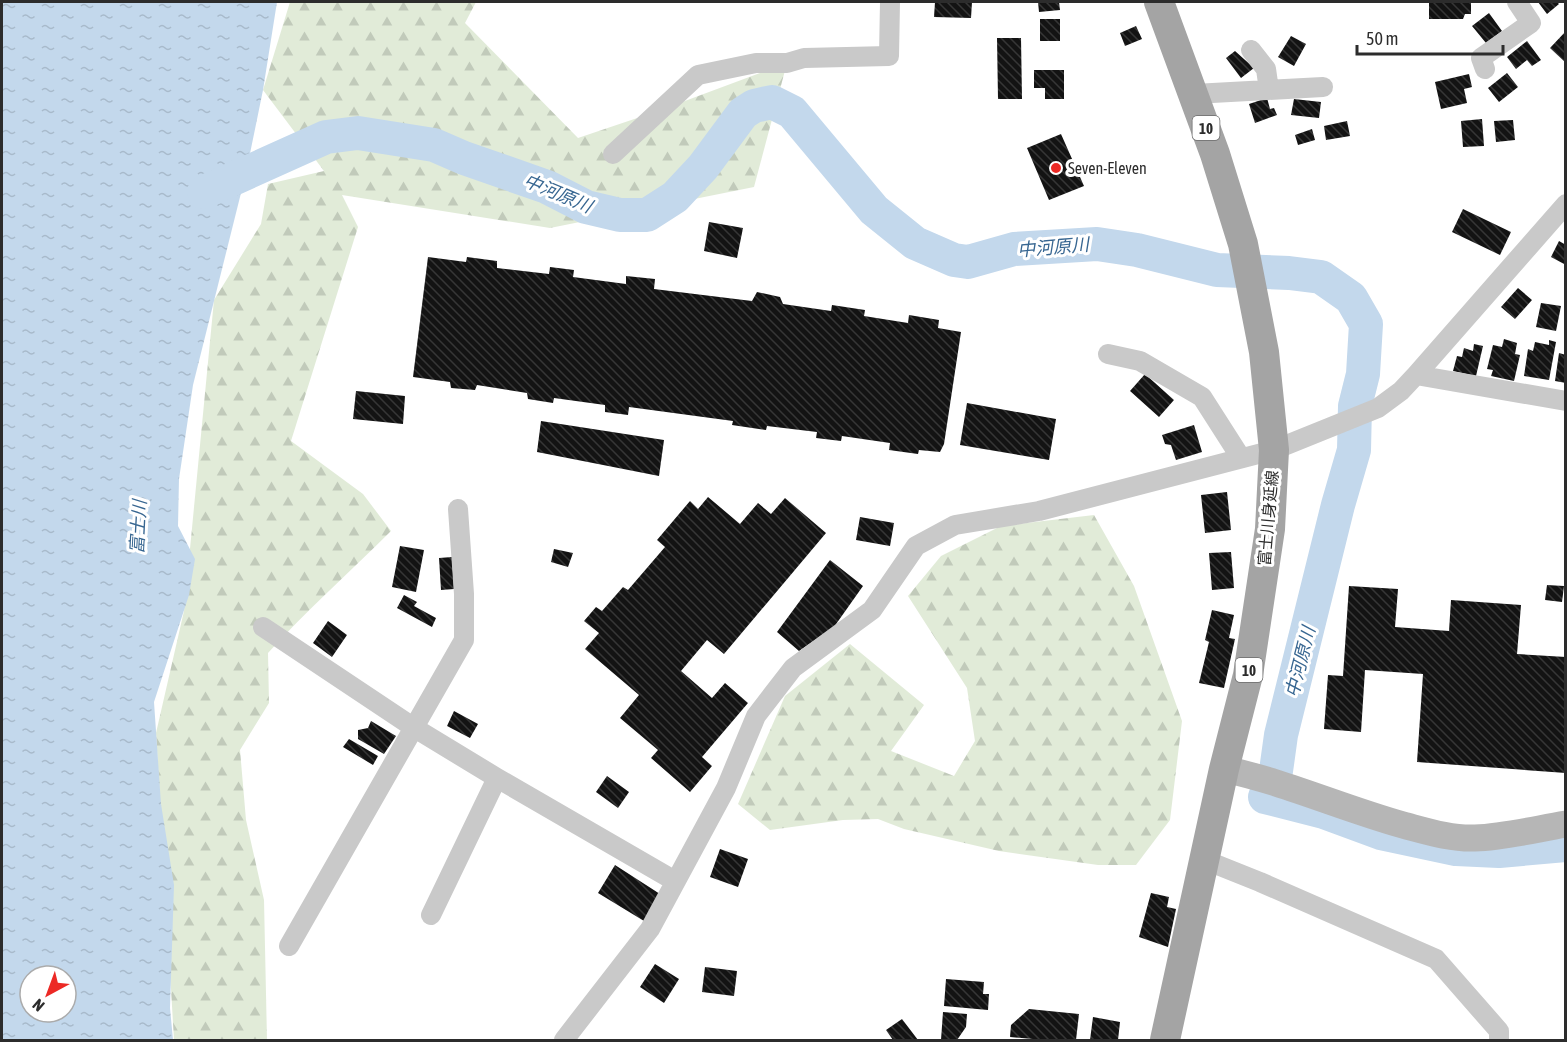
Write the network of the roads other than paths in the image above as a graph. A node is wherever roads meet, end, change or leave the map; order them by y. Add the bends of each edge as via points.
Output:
1 (890, 2) edge
2 (1159, 2) edge
3 (1517, 2) edge
4 (1251, 50) dead end
5 (1485, 69) dead end
6 (1323, 87) dead end
7 (1269, 90) junction
8 (1194, 94) junction
9 (613, 154) dead end
10 (1566, 204) edge
11 (1108, 354) dead end
12 (1416, 375) junction
13 (1566, 401) edge
14 (1274, 450) junction
15 (1241, 458) junction
16 (458, 509) dead end
17 (263, 627) dead end
18 (413, 727) junction
19 (1234, 771) junction
20 (497, 778) junction
21 (1566, 824) edge
22 (1214, 864) junction
23 (675, 881) junction
24 (431, 915) dead end
25 (289, 946) dead end
26 (564, 1041) edge
27 (1165, 1041) edge
28 (1498, 1041) edge

1 - 9 street via 889,56 804,58 698,75
2 - 8 main road, 富士川身延線 / 10
3 - 5 street via 1531,22 1481,57
4 - 7 street via 1266,69
6 - 7 street
7 - 8 street
8 - 14 main road, 富士川身延線 / 10 via 1254,293
10 - 12 street
11 - 15 street via 1140,361 1202,397
12 - 13 street
12 - 14 street via 1378,408
14 - 15 street
14 - 19 main road, 富士川身延線 / 10 via 1270,529
15 - 23 street via 1039,511 955,525 916,546 872,610 793,668 756,716 726,788
16 - 18 street via 464,640
17 - 18 street
18 - 20 street
18 - 25 street
19 - 21 street via 1435,834 1474,838
19 - 22 main road, 富士川身延線 / 10
20 - 23 street
20 - 24 street
22 - 27 main road, 富士川身延線 / 10
22 - 28 street via 1436,959 1499,1031
23 - 26 street via 650,929

